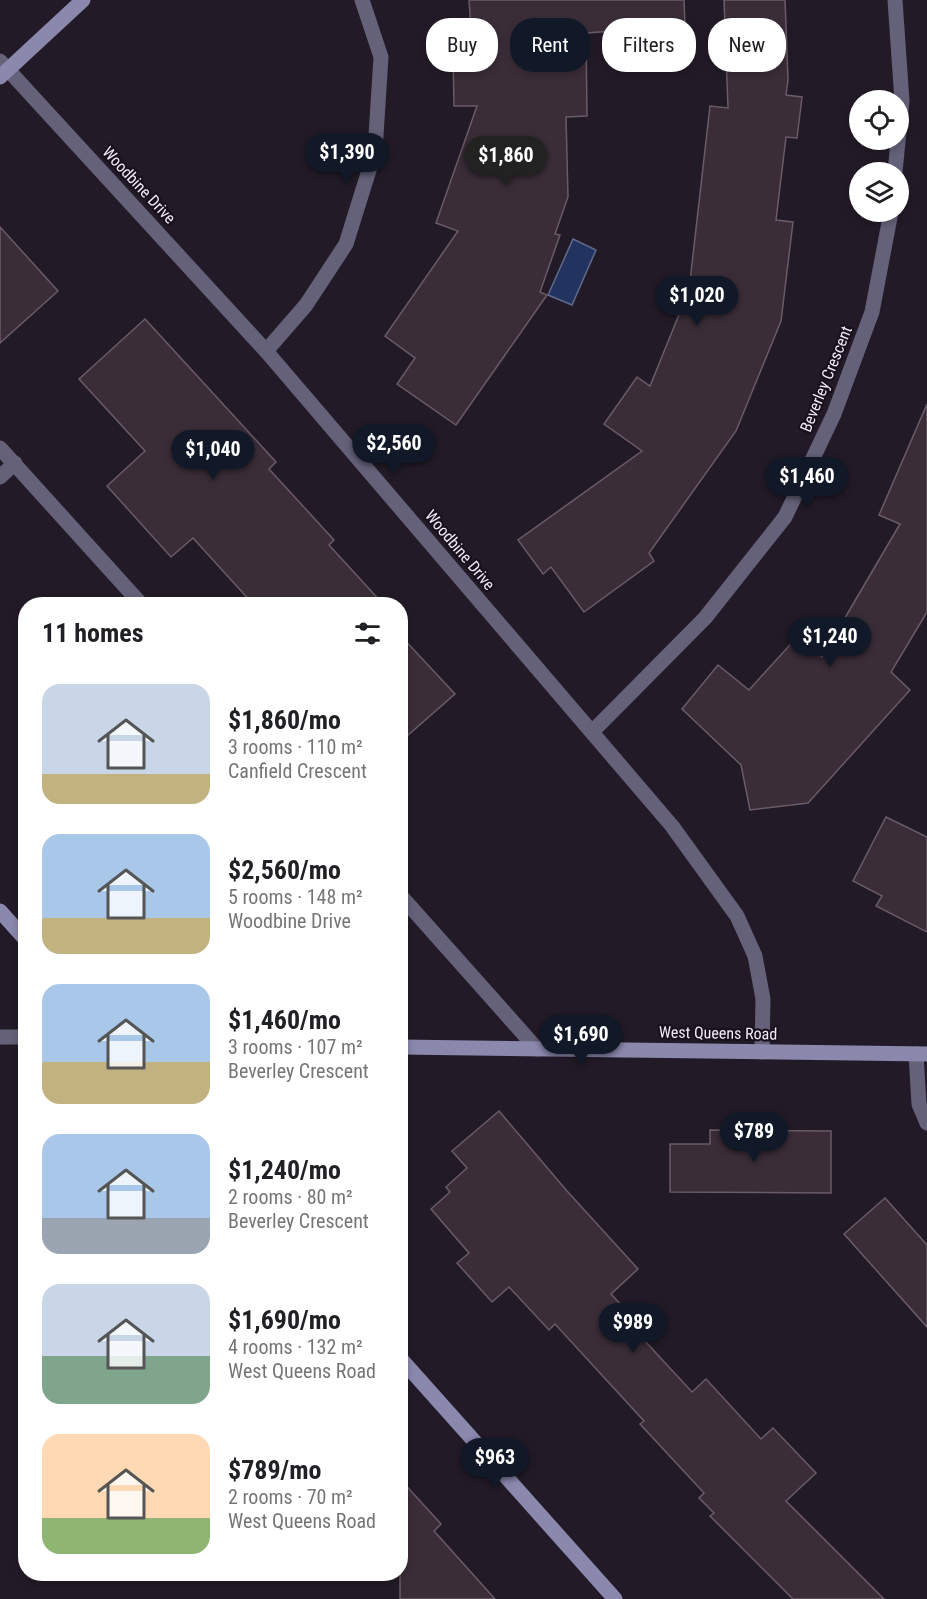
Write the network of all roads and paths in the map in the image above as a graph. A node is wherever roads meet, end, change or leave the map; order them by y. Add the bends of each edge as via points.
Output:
1 (83, 0) edge
2 (362, 0) edge
3 (895, 0) edge
4 (3, 69) edge
5 (896, 162) edge
6 (889, 222) edge
7 (266, 351) junction
8 (0, 448) edge
9 (15, 463) junction
10 (0, 477) edge
11 (135, 597) edge
12 (592, 732) junction
13 (408, 904) edge
14 (0, 911) edge
15 (18, 931) edge
16 (0, 1037) edge
17 (18, 1037) edge
18 (408, 1047) edge
19 (537, 1049) junction
20 (762, 1052) junction
21 (922, 1054) edge
22 (927, 1123) edge
23 (408, 1367) edge
24 (615, 1599) edge

1 - 4 main road
2 - 7 street via 381,57 375,151 346,244 306,305
3 - 5 street via 902,101
4 - 7 street, Woodbine Drive
6 - 12 street, Beverley Crescent via 872,312 834,414 784,517 705,618
7 - 12 street, Woodbine Drive
8 - 9 street
9 - 10 street
9 - 11 street
12 - 20 street, Woodbine Drive via 672,826 737,916 755,956
13 - 19 street
14 - 15 main road
16 - 17 street
18 - 19 main road, West Queens Road
19 - 20 main road, West Queens Road
20 - 21 main road, West Queens Road
21 - 22 street via 919,1104
23 - 24 main road

